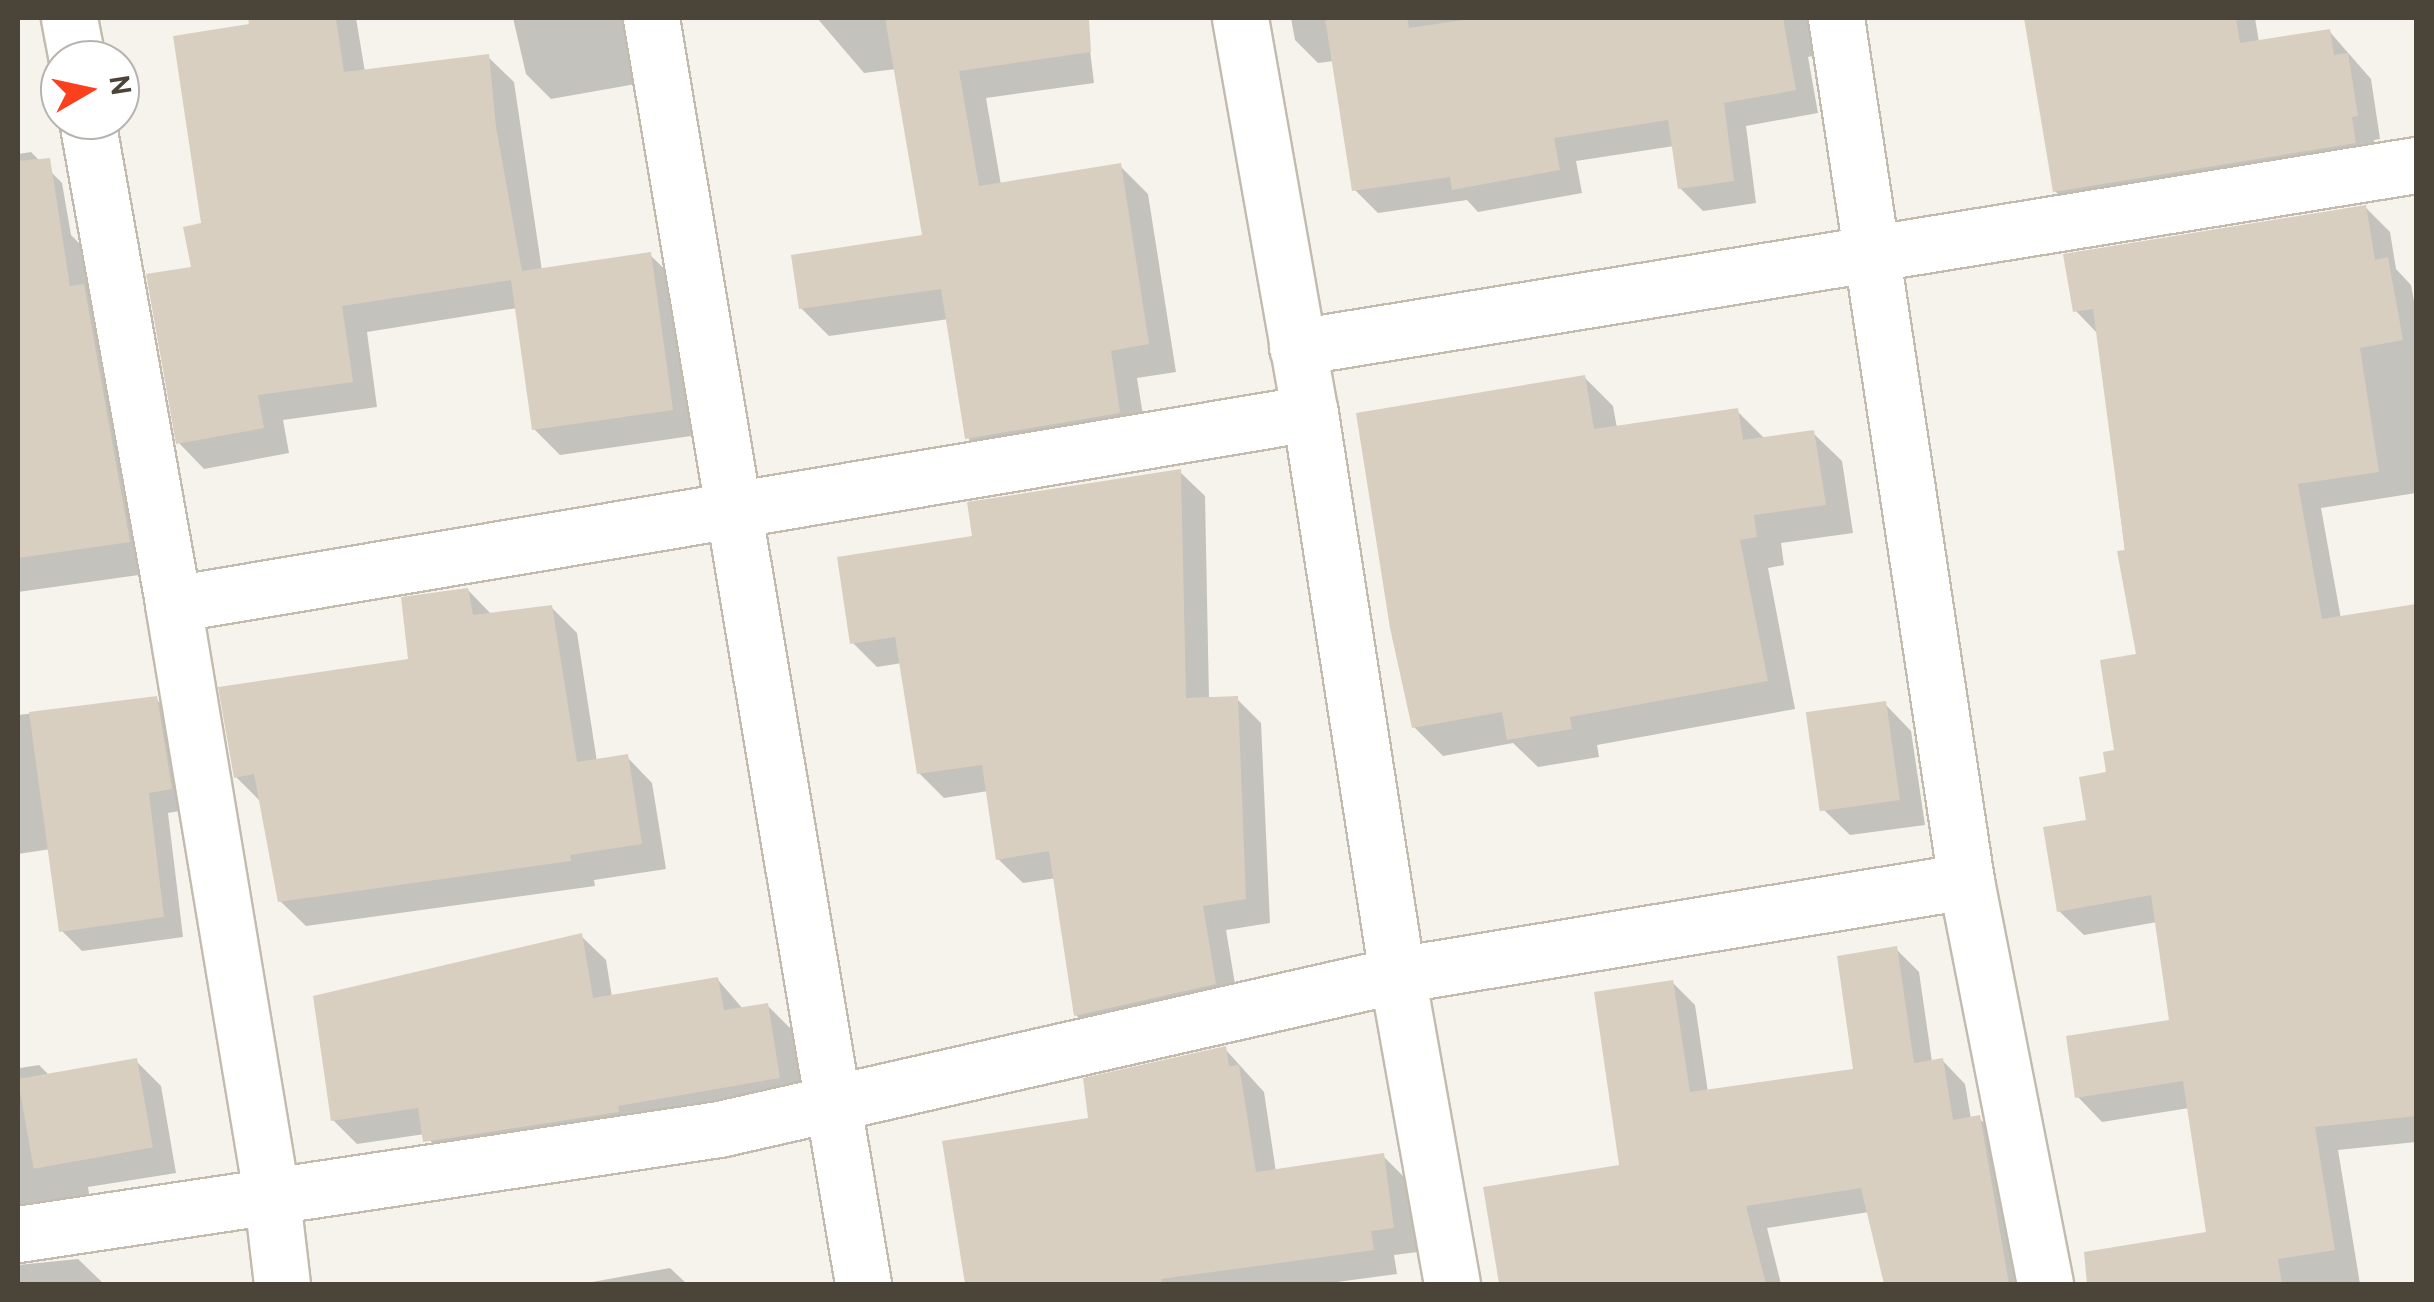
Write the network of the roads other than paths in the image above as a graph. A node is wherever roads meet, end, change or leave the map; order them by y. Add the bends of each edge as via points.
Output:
1 (651, 18) edge
2 (1240, 18) edge
3 (1836, 18) edge
4 (91, 140) edge
5 (2416, 165) edge
6 (1871, 256) junction
7 (1297, 347) junction
8 (1310, 413) junction
9 (730, 511) junction
10 (173, 604) junction
11 (1966, 881) junction
12 (1397, 976) junction
13 (830, 1104) junction
14 (272, 1200) junction
15 (18, 1234) edge
16 (282, 1284) edge
17 (863, 1284) edge
18 (1452, 1284) edge
19 (2045, 1284) edge

1 - 9 street
2 - 7 street
3 - 6 street
4 - 10 street
5 - 6 street
6 - 7 street
6 - 11 street
7 - 8 street
8 - 9 street
8 - 12 street
9 - 10 street
9 - 13 street
10 - 14 street
11 - 12 street
11 - 19 street
12 - 13 street
12 - 18 street
13 - 14 street via 720,1128
13 - 17 street
14 - 15 street
14 - 16 street

